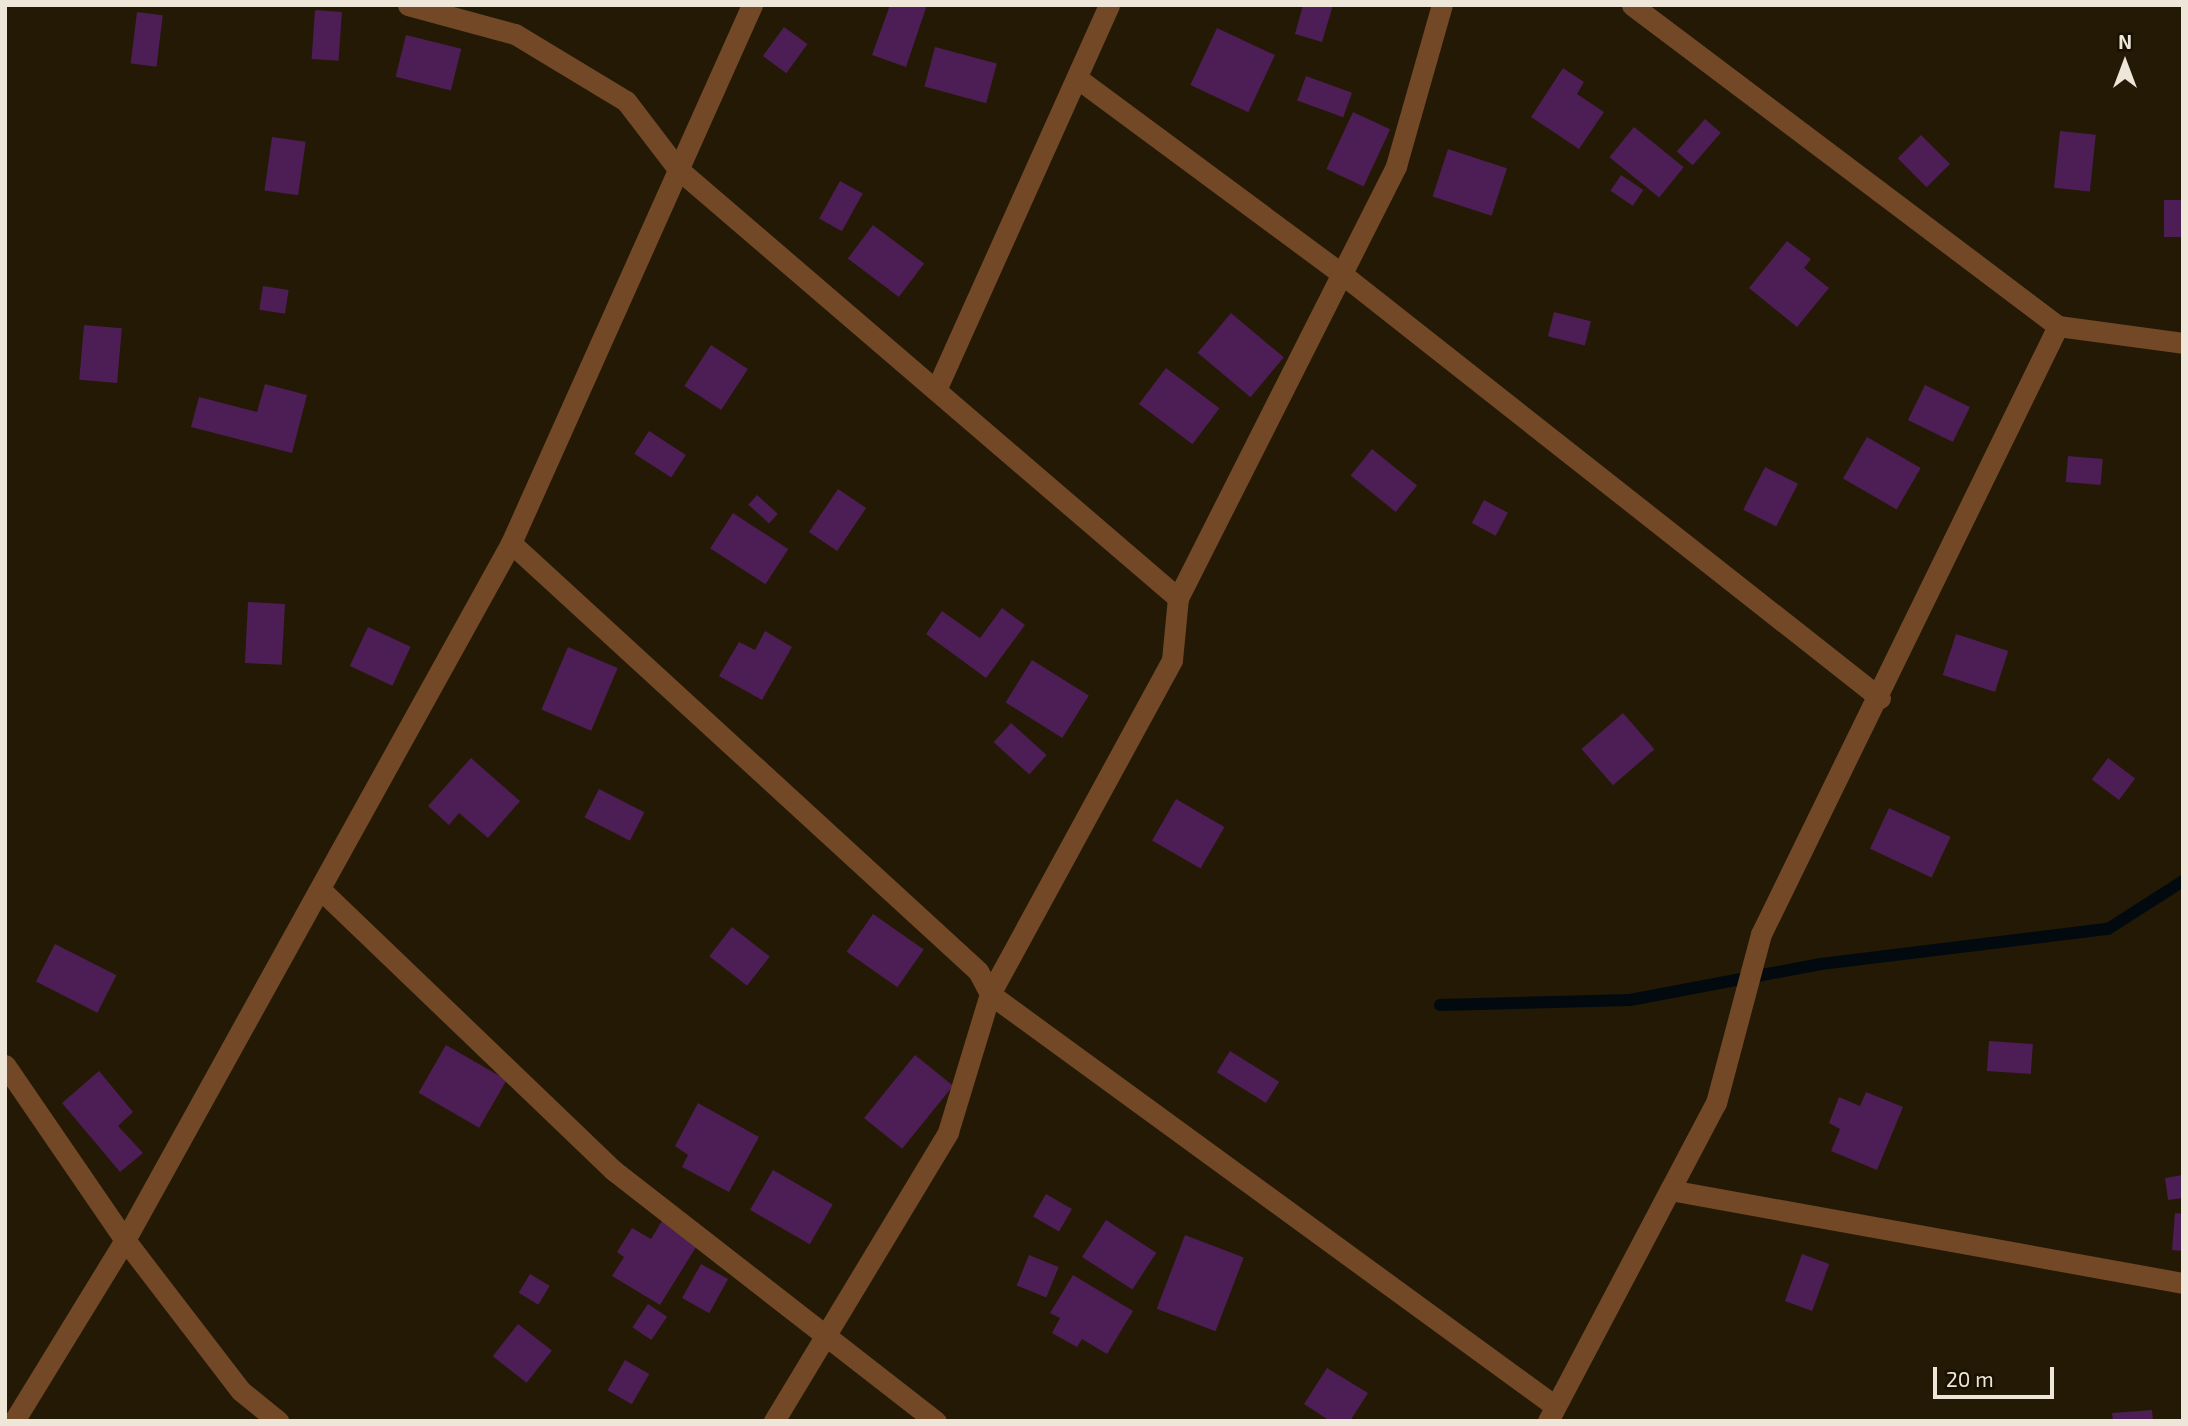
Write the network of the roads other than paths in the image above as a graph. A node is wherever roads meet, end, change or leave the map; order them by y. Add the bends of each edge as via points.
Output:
1 (408, 5) edge
2 (752, 5) edge
3 (1109, 5) edge
4 (1443, 5) edge
5 (1632, 5) edge
6 (1077, 78) junction
7 (678, 169) junction
8 (1342, 274) junction
9 (2058, 326) junction
10 (2183, 343) edge
11 (936, 390) junction
12 (512, 543) junction
13 (1178, 598) junction
14 (1880, 698) junction
15 (320, 889) junction
16 (990, 994) junction
17 (5, 1065) edge
18 (1670, 1190) junction
19 (125, 1240) junction
20 (2183, 1283) edge
21 (827, 1333) junction
22 (1552, 1414) edge
23 (14, 1421) edge
24 (278, 1421) edge
25 (774, 1421) edge
26 (936, 1421) edge

1 - 7 street via 515,34 615,94
2 - 7 street
3 - 6 street
4 - 8 street via 1396,166
5 - 9 street
6 - 8 street
6 - 11 street
7 - 11 street
7 - 12 street
8 - 13 street
8 - 14 street
9 - 10 street
9 - 14 street
11 - 13 street
12 - 15 street
12 - 16 street via 978,971
13 - 16 street via 1172,660
14 - 18 street via 1761,934 1716,1103
15 - 19 street
15 - 21 street via 613,1170
16 - 21 street via 948,1132
16 - 22 street
17 - 19 street
18 - 20 street
18 - 22 street
19 - 23 street
19 - 24 street via 241,1391
21 - 25 street
21 - 26 street

